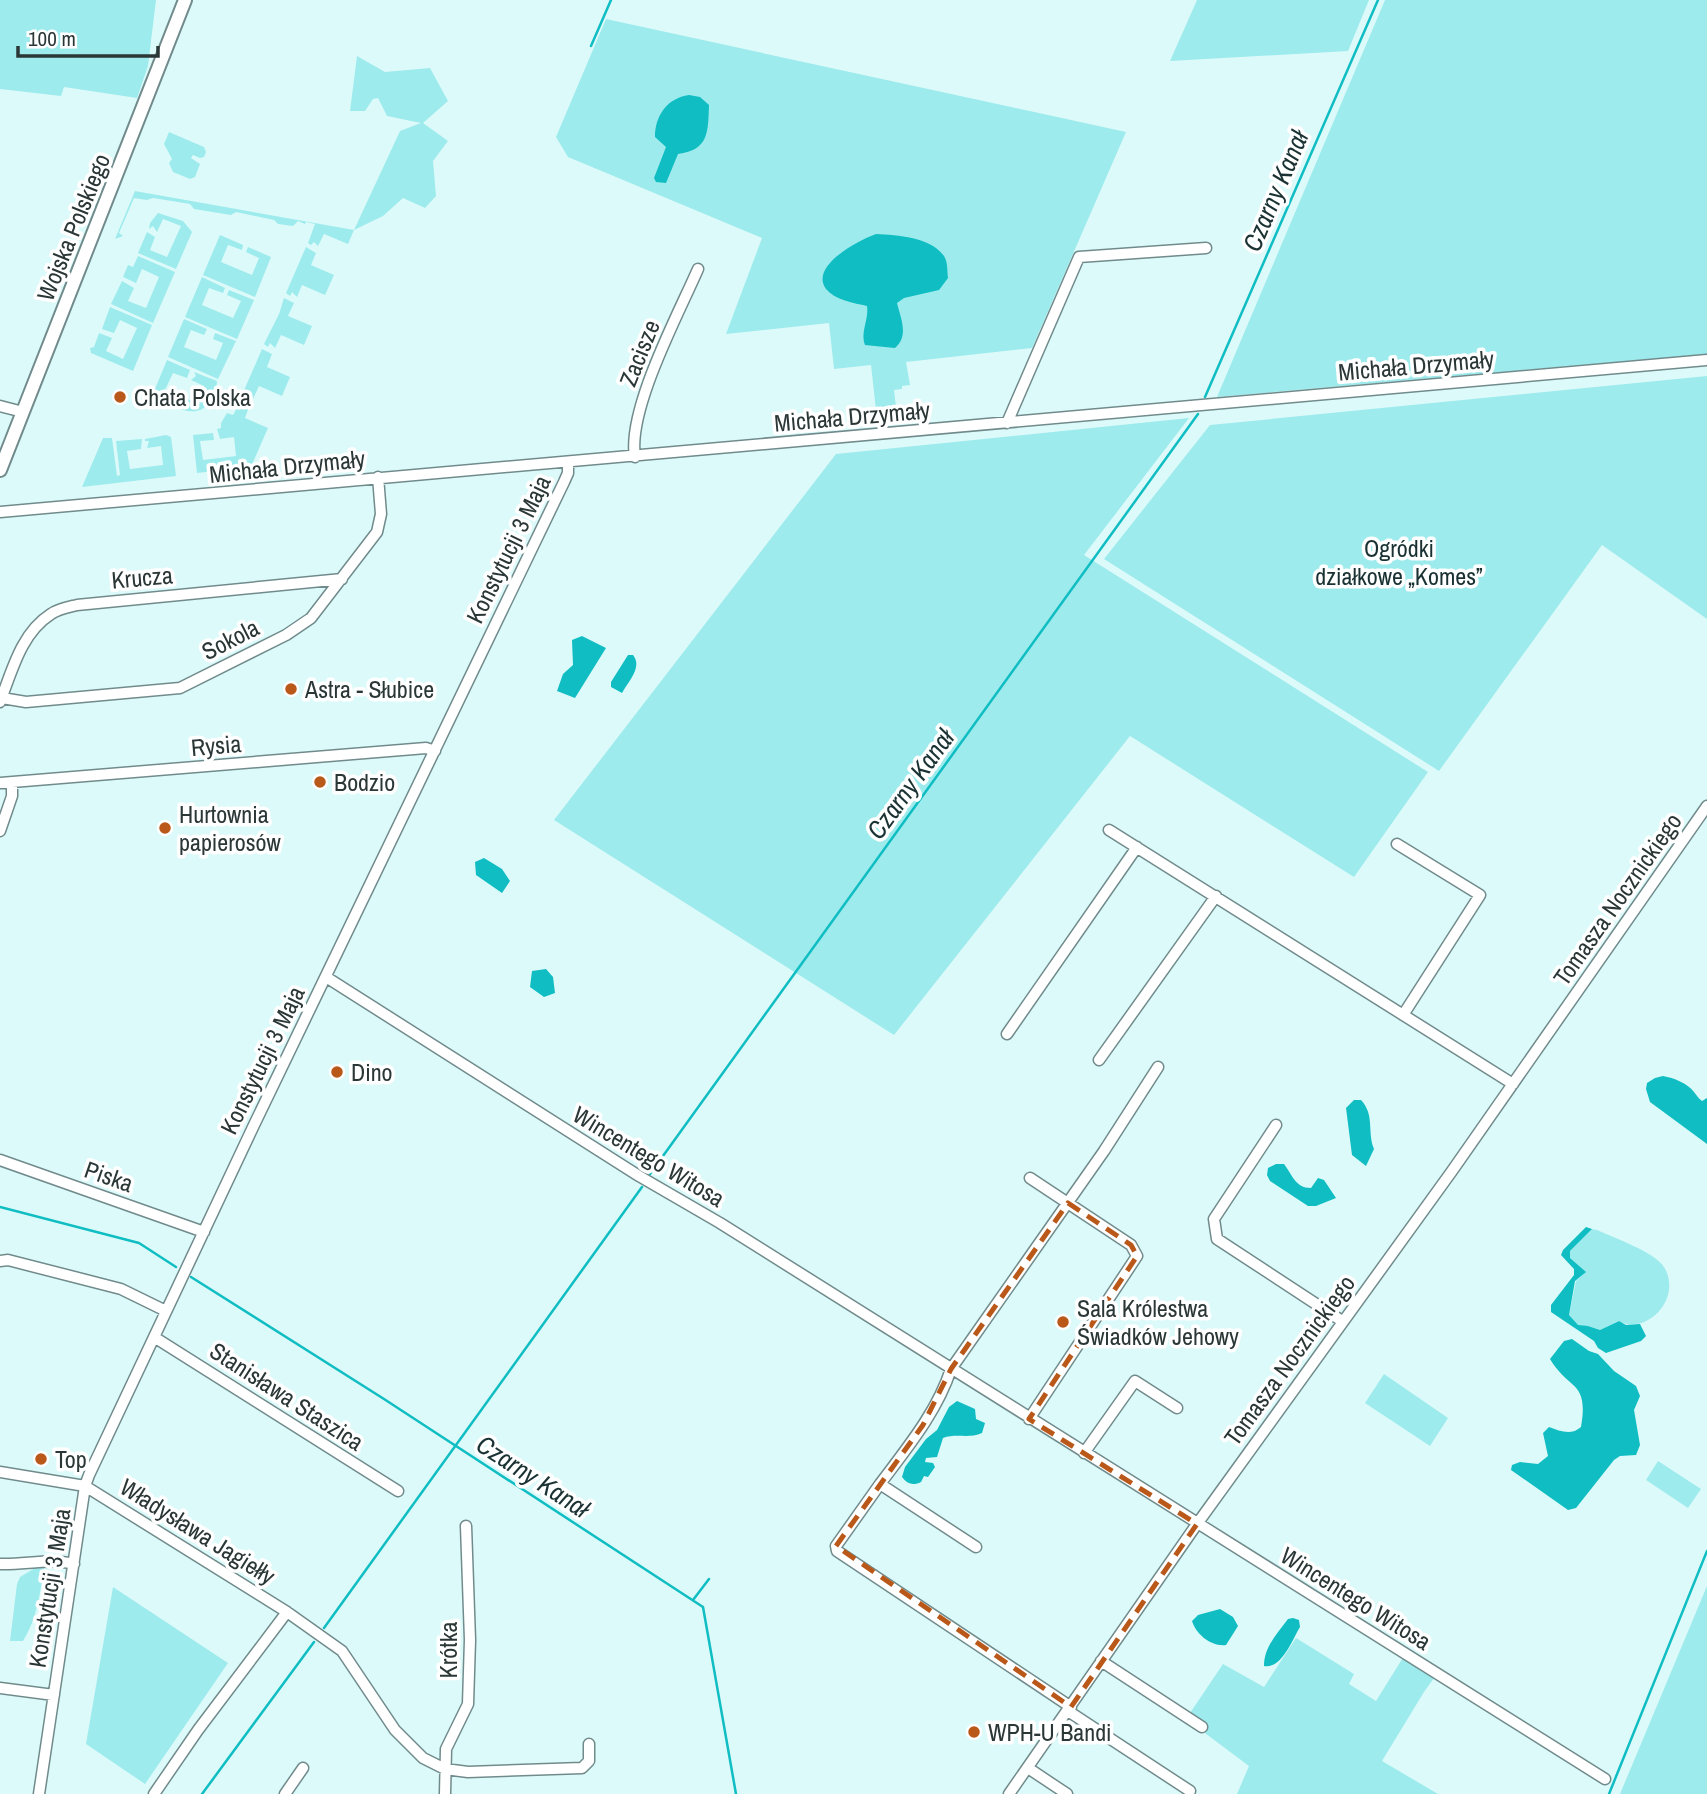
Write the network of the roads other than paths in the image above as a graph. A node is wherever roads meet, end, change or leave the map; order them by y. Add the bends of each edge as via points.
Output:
1 (185, 0) edge
2 (1206, 248) dead end
3 (698, 269) dead end
4 (1707, 360) edge
5 (0, 406) edge
6 (23, 412) junction
7 (1007, 423) junction
8 (635, 457) junction
9 (568, 463) junction
10 (0, 470) edge
11 (378, 477) junction
12 (0, 512) edge
13 (342, 579) junction
14 (1, 700) edge
15 (435, 751) junction
16 (0, 783) edge
17 (12, 783) junction
18 (1707, 806) edge
19 (1109, 830) dead end
20 (0, 831) edge
21 (1397, 844) dead end
22 (1137, 847) junction
23 (1216, 896) junction
24 (326, 978) junction
25 (1403, 1015) junction
26 (1007, 1034) dead end
27 (1098, 1060) dead end
28 (1158, 1067) dead end
29 (1513, 1084) junction
30 (1276, 1125) dead end
31 (0, 1160) edge
32 (1030, 1178) dead end
33 (1068, 1203) junction
34 (204, 1232) junction
35 (0, 1261) edge
36 (166, 1311) junction
37 (1342, 1321) junction
38 (154, 1337) junction
39 (951, 1369) junction
40 (1177, 1408) dead end
41 (1029, 1419) junction
42 (1084, 1453) junction
43 (0, 1472) edge
44 (880, 1484) junction
45 (85, 1486) junction
46 (398, 1491) dead end
47 (1197, 1524) junction
48 (466, 1526) dead end
49 (976, 1547) dead end
50 (0, 1563) edge
51 (74, 1563) junction
52 (287, 1612) junction
53 (1101, 1661) junction
54 (0, 1688) edge
55 (54, 1695) junction
56 (1069, 1709) junction
57 (1202, 1727) dead end
58 (589, 1744) dead end
59 (303, 1768) dead end
60 (1028, 1768) junction
61 (445, 1769) junction
62 (1605, 1779) dead end
63 (1191, 1791) dead end
64 (287, 1793) edge
65 (39, 1794) edge
66 (155, 1794) edge
67 (445, 1794) edge
68 (1009, 1794) edge
69 (1067, 1794) edge

1 - 6 main road, Wojska Polskiego
2 - 7 street via 1079,257
3 - 8 street, Zacisze via 643,394 633,444
4 - 7 street, Michała Drzymały
5 - 6 street
6 - 10 main road, Wojska Polskiego
7 - 8 street, Michała Drzymały
8 - 9 street, Michała Drzymały
9 - 11 street, Michała Drzymały
9 - 15 street, Konstytucji 3 Maja via 568,474
11 - 12 street, Michała Drzymały
11 - 13 street, Sokola via 381,514 377,532
13 - 14 street, Sokola via 311,618 286,635 180,688 26,702
13 - 14 street, Krucza via 77,605 53,612 25,639
15 - 17 street, Rysia via 426,748
15 - 24 street, Konstytucji 3 Maja
16 - 17 street, Rysia
17 - 20 street
18 - 29 street, Tomasza Nocznickiego
19 - 22 street
21 - 25 street via 1480,895
22 - 23 street
22 - 26 street
23 - 25 street
23 - 27 street
24 - 34 street, Konstytucji 3 Maja
24 - 39 street, Wincentego Witosa
25 - 29 street
28 - 33 street
29 - 37 street, Tomasza Nocznickiego
30 - 37 street via 1214,1219 1217,1239
31 - 34 street, Piska
32 - 33 street
33 - 39 street
33 - 41 street via 1131,1245 1137,1256
34 - 36 street, Konstytucji 3 Maja
35 - 36 street via 121,1289
36 - 38 street, Konstytucji 3 Maja
37 - 47 street, Tomasza Nocznickiego
38 - 45 street, Konstytucji 3 Maja
38 - 46 street, Stanisława Staszica
39 - 41 street, Wincentego Witosa
39 - 44 street via 923,1425
40 - 42 street via 1135,1381
41 - 42 street, Wincentego Witosa
42 - 47 street, Wincentego Witosa
43 - 45 street
44 - 49 street
44 - 56 street via 835,1546 837,1551
45 - 51 street, Konstytucji 3 Maja
45 - 52 street, Władysława Jagiełły
47 - 53 street, Tomasza Nocznickiego
47 - 62 street, Wincentego Witosa
48 - 61 street, Krótka via 468,1704 446,1749
50 - 51 street
51 - 55 street, Konstytucji 3 Maja
52 - 61 street, Władysława Jagiełły via 342,1651 395,1730 423,1758
52 - 66 street
53 - 56 street, Tomasza Nocznickiego
53 - 57 street
54 - 55 street, Konstytucji 3 Maja
55 - 65 street, Konstytucji 3 Maja
56 - 60 street, Tomasza Nocznickiego
56 - 63 street
58 - 61 street via 589,1761 582,1768
59 - 64 street
60 - 68 street, Tomasza Nocznickiego
60 - 69 street
61 - 67 street, Krótka

